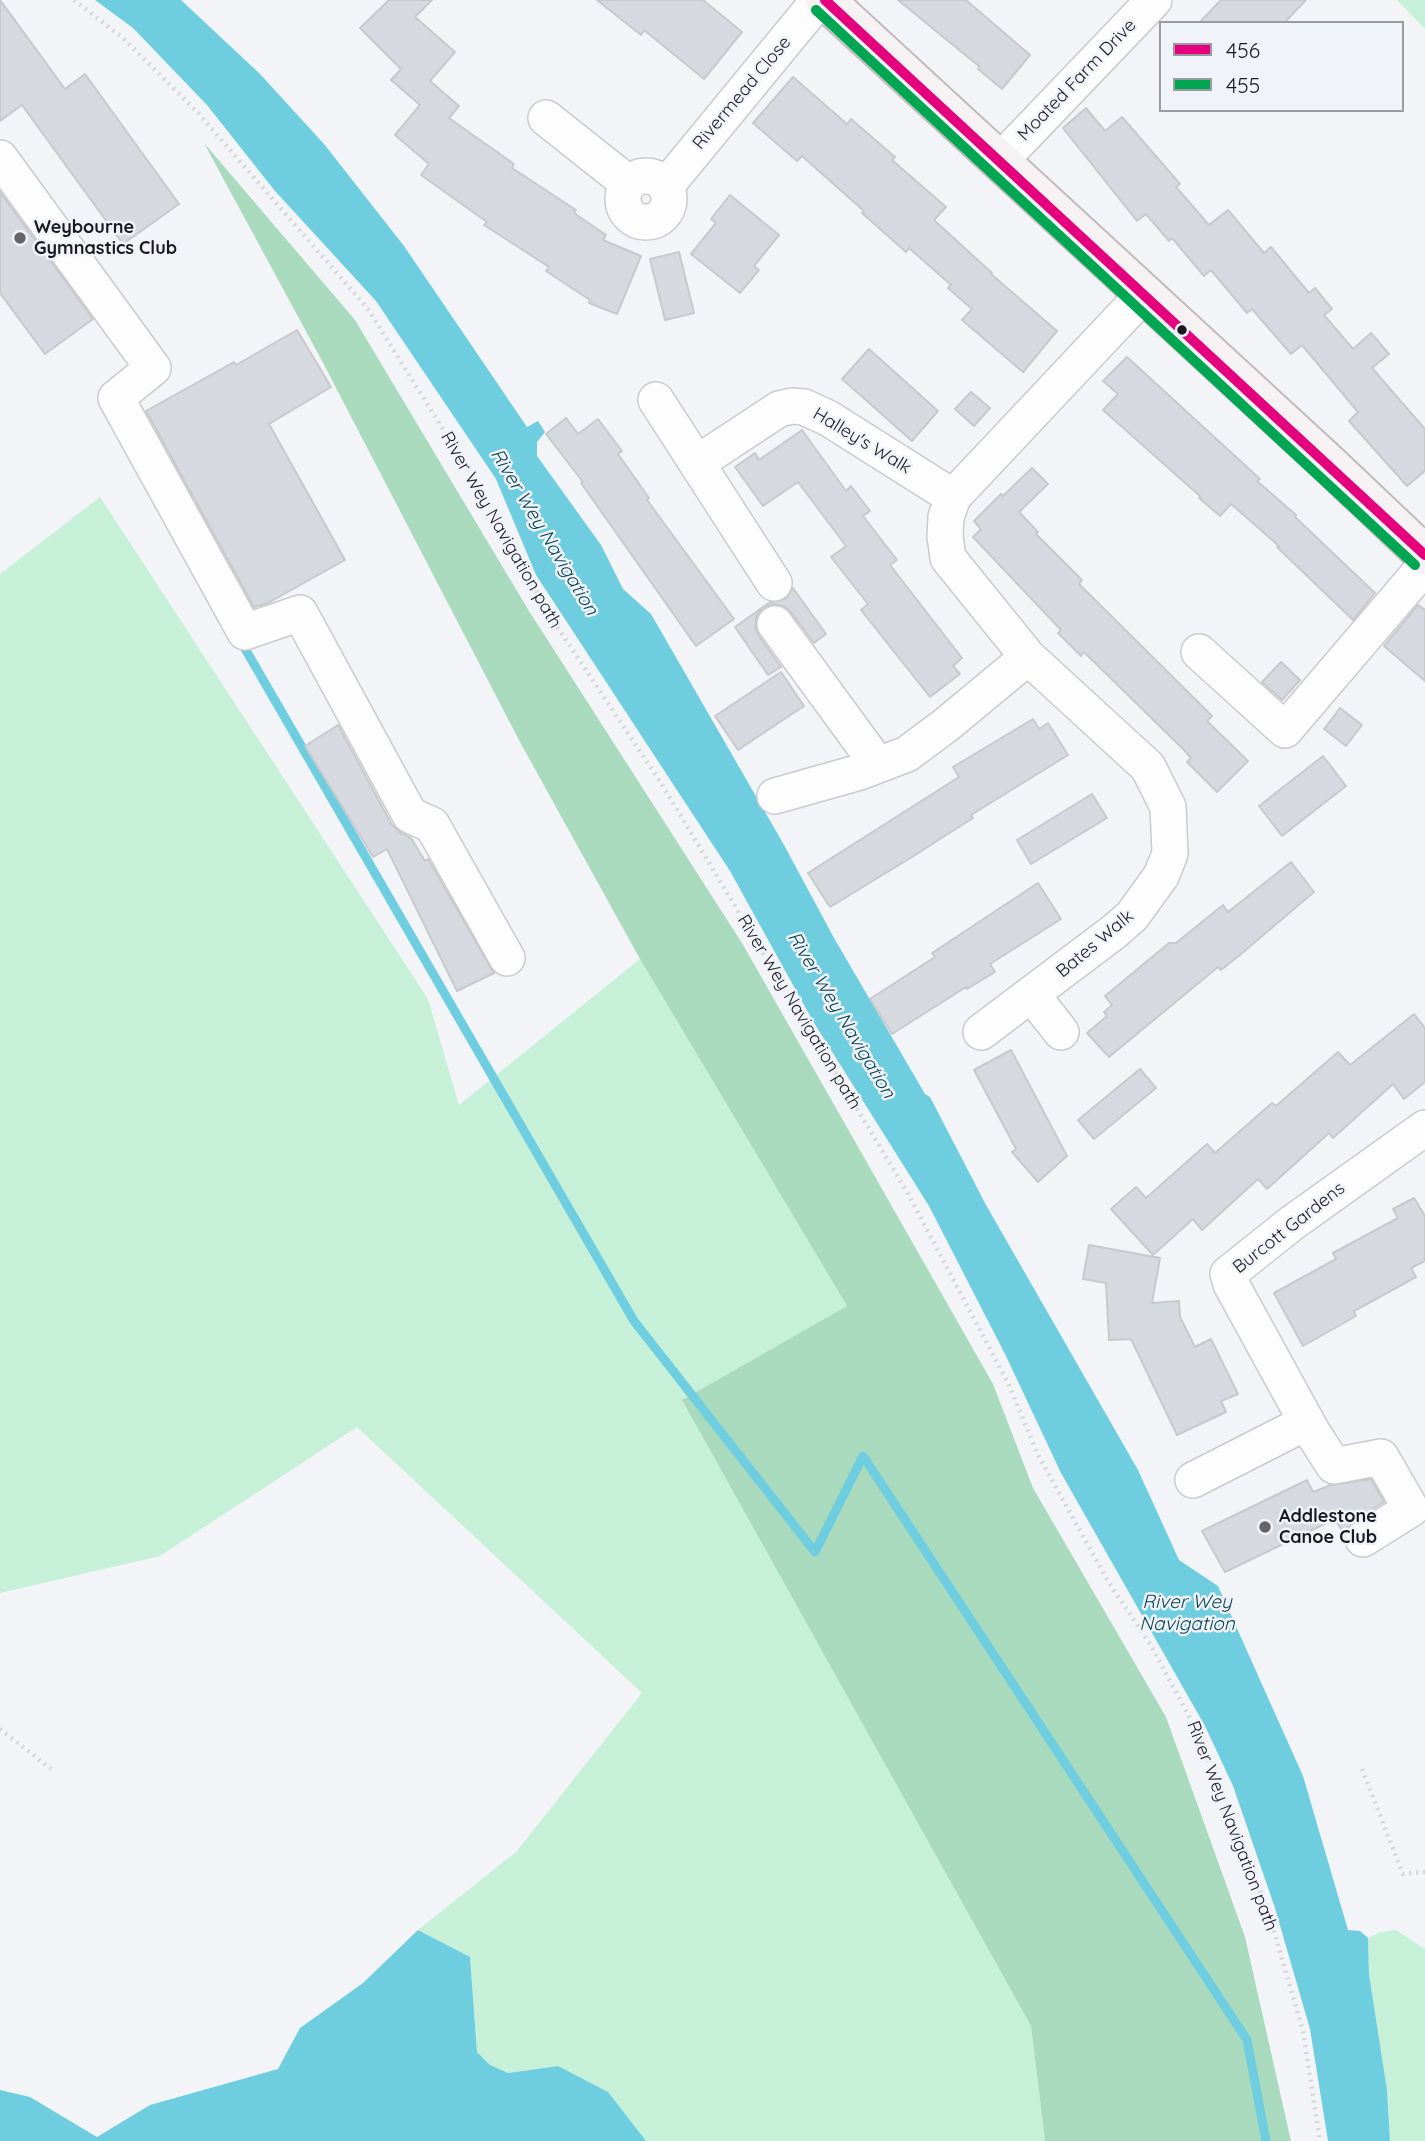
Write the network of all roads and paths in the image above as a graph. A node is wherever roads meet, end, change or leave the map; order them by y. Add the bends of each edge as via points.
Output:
1 (74, 0) edge
2 (819, 0) edge
3 (825, 0) edge
4 (1154, 0) edge
5 (546, 118) dead end
6 (0, 158) edge
7 (1000, 161) junction
8 (1143, 295) junction
9 (656, 400) dead end
10 (697, 463) junction
11 (953, 497) junction
12 (1425, 555) edge
13 (1425, 566) edge
14 (774, 583) dead end
15 (775, 624) dead end
16 (1199, 652) dead end
17 (1028, 657) junction
18 (878, 765) junction
19 (775, 796) dead end
20 (507, 958) dead end
21 (1032, 995) junction
22 (981, 1032) dead end
23 (1060, 1032) dead end
24 (1425, 1128) edge
25 (1309, 1426) junction
26 (1193, 1480) dead end
27 (1418, 1505) edge
28 (1363, 1539) dead end
29 (0, 1729) edge
30 (1362, 1769) dead end
31 (55, 1772) dead end
32 (1425, 1872) edge
33 (1320, 2141) edge

1 - 33 path, River Wey Navigation path via 123,38 198,113 368,309 489,503 548,613 662,783 907,1192 1008,1383 1038,1455 1198,1731 1268,1911 1303,2031
2 - 5 street, Rivermead Close via 666,186 648,175 628,183
3 - 7 main road
4 - 7 street, Moated Farm Drive
6 - 20 street via 153,368 116,398 245,632 300,613 410,815 432,825
7 - 8 main road
8 - 11 street
8 - 12 main road
9 - 10 street
10 - 11 street, Halley's Walk via 779,409 804,407
10 - 14 street
11 - 17 street, Bates Walk via 946,517 948,558
13 - 16 street via 1285,730
15 - 18 street
17 - 18 street via 907,754
17 - 21 street, Bates Walk via 1148,768 1168,807 1170,829 1170,854 1161,876 1132,916
18 - 19 street
21 - 22 street, Bates Walk
21 - 23 street
24 - 25 street, Burcott Gardens via 1228,1274
25 - 26 street
25 - 27 street via 1334,1466 1381,1457
27 - 28 street
29 - 31 path
30 - 32 path via 1403,1874

